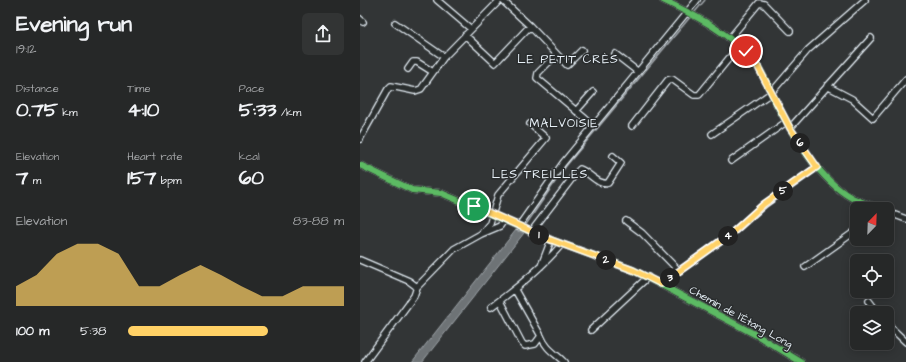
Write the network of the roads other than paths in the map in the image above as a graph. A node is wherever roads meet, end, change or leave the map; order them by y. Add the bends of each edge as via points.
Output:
1 (437, 0) edge
2 (501, 0) edge
3 (663, 0) edge
4 (697, 0) edge
5 (865, 0) edge
6 (690, 14) junction
7 (395, 22) dead end
8 (530, 26) junction
9 (471, 29) junction
10 (790, 31) dead end
11 (465, 35) junction
12 (730, 38) junction
13 (871, 38) dead end
14 (739, 46) junction
15 (582, 50) dead end
16 (614, 54) dead end
17 (556, 55) junction
18 (444, 57) junction
19 (408, 69) dead end
20 (433, 72) junction
21 (637, 72) junction
22 (906, 79) edge
23 (827, 86) junction
24 (593, 92) dead end
25 (771, 93) junction
26 (576, 111) junction
27 (786, 122) junction
28 (530, 124) dead end
29 (593, 126) junction
30 (632, 126) dead end
31 (790, 128) junction
32 (712, 134) dead end
33 (360, 139) edge
34 (612, 156) dead end
35 (731, 161) dead end
36 (360, 165) edge
37 (817, 167) junction
38 (862, 202) edge
39 (491, 214) junction
40 (894, 214) edge
41 (905, 218) edge
42 (504, 220) junction
43 (626, 221) dead end
44 (518, 227) junction
45 (531, 232) junction
46 (481, 234) junction
47 (850, 235) edge
48 (551, 240) junction
49 (562, 244) junction
50 (360, 260) edge
51 (541, 266) junction
52 (805, 267) dead end
53 (679, 271) junction
54 (648, 277) junction
55 (661, 284) junction
56 (417, 287) junction
57 (515, 290) junction
58 (500, 301) junction
59 (869, 301) dead end
60 (873, 306) edge
61 (491, 307) dead end
62 (591, 330) dead end
63 (894, 331) edge
64 (541, 336) junction
65 (906, 342) edge
66 (365, 362) edge
67 (564, 362) edge
68 (801, 362) edge

1 - 9 street
2 - 8 street
2 - 9 street
3 - 6 street
4 - 6 street
5 - 25 street via 808,50
6 - 12 street
6 - 21 street
7 - 18 street
8 - 11 street via 495,63
8 - 17 street
9 - 11 street
10 - 12 street via 764,4 759,3
11 - 18 street
12 - 14 street
13 - 23 street
14 - 25 street via 757,65
14 - 30 street via 699,95 694,95 672,79 668,80
15 - 17 street via 567,65
16 - 21 street
17 - 26 street via 538,73 537,78
18 - 20 street
19 - 20 street via 413,62 417,62
20 - 33 street via 421,89 415,91 392,86 388,89
21 - 29 street
22 - 23 street via 873,118 852,99
23 - 31 street
24 - 26 street
25 - 27 street
25 - 32 street
26 - 29 street
27 - 31 street
27 - 35 street
28 - 39 street via 546,138 498,195
29 - 44 street via 562,163
31 - 37 street
34 - 45 street via 621,163 608,183 600,182 580,169
36 - 39 street, Chemin de l'Étang Long via 412,190 441,193
37 - 38 street via 852,198
37 - 53 street via 764,204 732,233
39 - 42 street, Chemin de l'Étang Long
39 - 46 street via 490,223
40 - 41 street
42 - 44 street, Chemin de l'Étang Long
42 - 46 street via 500,226
43 - 53 street via 642,233
44 - 45 street, Chemin de l'Étang Long
45 - 48 street, Chemin de l'Étang Long
46 - 56 street via 454,249
47 - 52 street
48 - 49 street, Chemin de l'Étang Long
48 - 51 street
49 - 51 street
49 - 54 street, Chemin de l'Étang Long
50 - 56 street
51 - 57 street
53 - 55 street
54 - 55 street, Chemin de l'Étang Long
54 - 62 street
55 - 68 street, Chemin de l'Étang Long
56 - 66 street via 414,296
57 - 58 street
57 - 64 street
58 - 61 street
58 - 64 street via 525,346 535,344
59 - 60 street
63 - 65 street
64 - 67 street via 548,349

